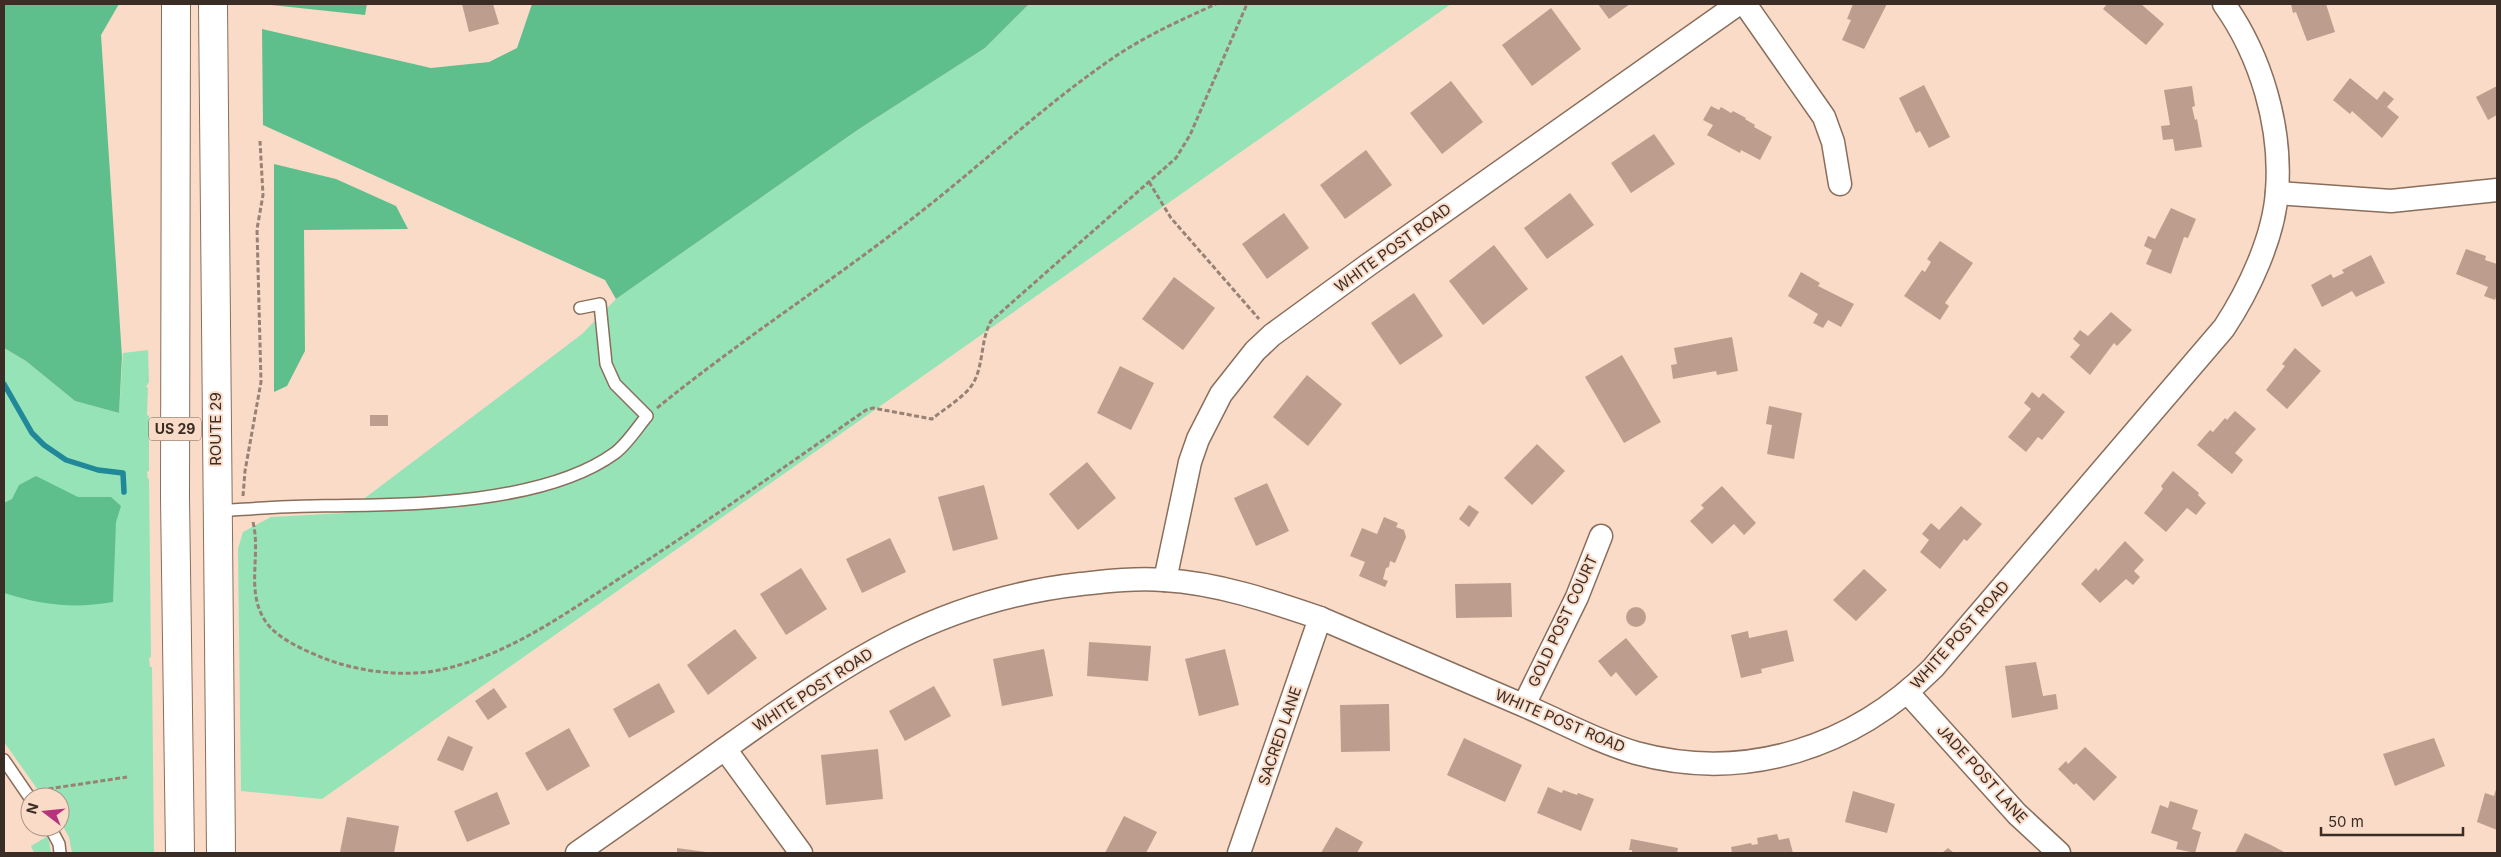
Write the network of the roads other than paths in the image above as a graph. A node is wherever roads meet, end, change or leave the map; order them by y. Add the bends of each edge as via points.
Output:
1 (176, 4) edge
2 (211, 4) edge
3 (1738, 4) edge
4 (1745, 4) edge
5 (2224, 4) edge
6 (1840, 184) dead end
7 (2497, 190) edge
8 (2278, 193) junction
9 (580, 308) dead end
10 (216, 511) junction
11 (1601, 536) dead end
12 (1165, 580) junction
13 (1320, 618) junction
14 (1908, 693) junction
15 (1524, 705) junction
16 (725, 749) junction
17 (4, 760) edge
18 (23, 787) edge
19 (55, 837) edge
20 (60, 853) edge
21 (180, 853) edge
22 (221, 853) edge
23 (577, 853) edge
24 (801, 853) edge
25 (1239, 853) edge
26 (2059, 853) edge

1 - 21 main road, US 29 via 175,498
2 - 10 main road, ROUTE 29 / US 29
3 - 12 street, WHITE POST ROAD via 1272,335 1221,394 1198,440 1190,462
4 - 6 street via 1824,117 1833,142
5 - 8 street, WHITE POST ROAD via 2252,54 2267,96
7 - 8 street via 2391,201
8 - 14 street, WHITE POST ROAD via 2253,276 2224,328 2050,533
9 - 10 lane via 600,304 606,364 615,384 647,416 616,453 568,478 532,489 454,500
10 - 22 main road, ROUTE 29 / US 29
11 - 15 street, GOLD POST COURT via 1577,597
12 - 13 street, WHITE POST ROAD via 1237,593
12 - 16 street, WHITE POST ROAD via 1119,580 1048,588 998,598 953,612 897,637 846,666
13 - 15 street, WHITE POST ROAD
13 - 25 street, SACRED LANE
14 - 15 street, WHITE POST ROAD via 1878,715 1816,746 1774,758 1730,763 1682,761 1635,752
14 - 26 street, JADE POST LANE via 2017,814
16 - 23 street, WHITE POST ROAD
16 - 24 street
17 - 18 lane
19 - 20 lane

